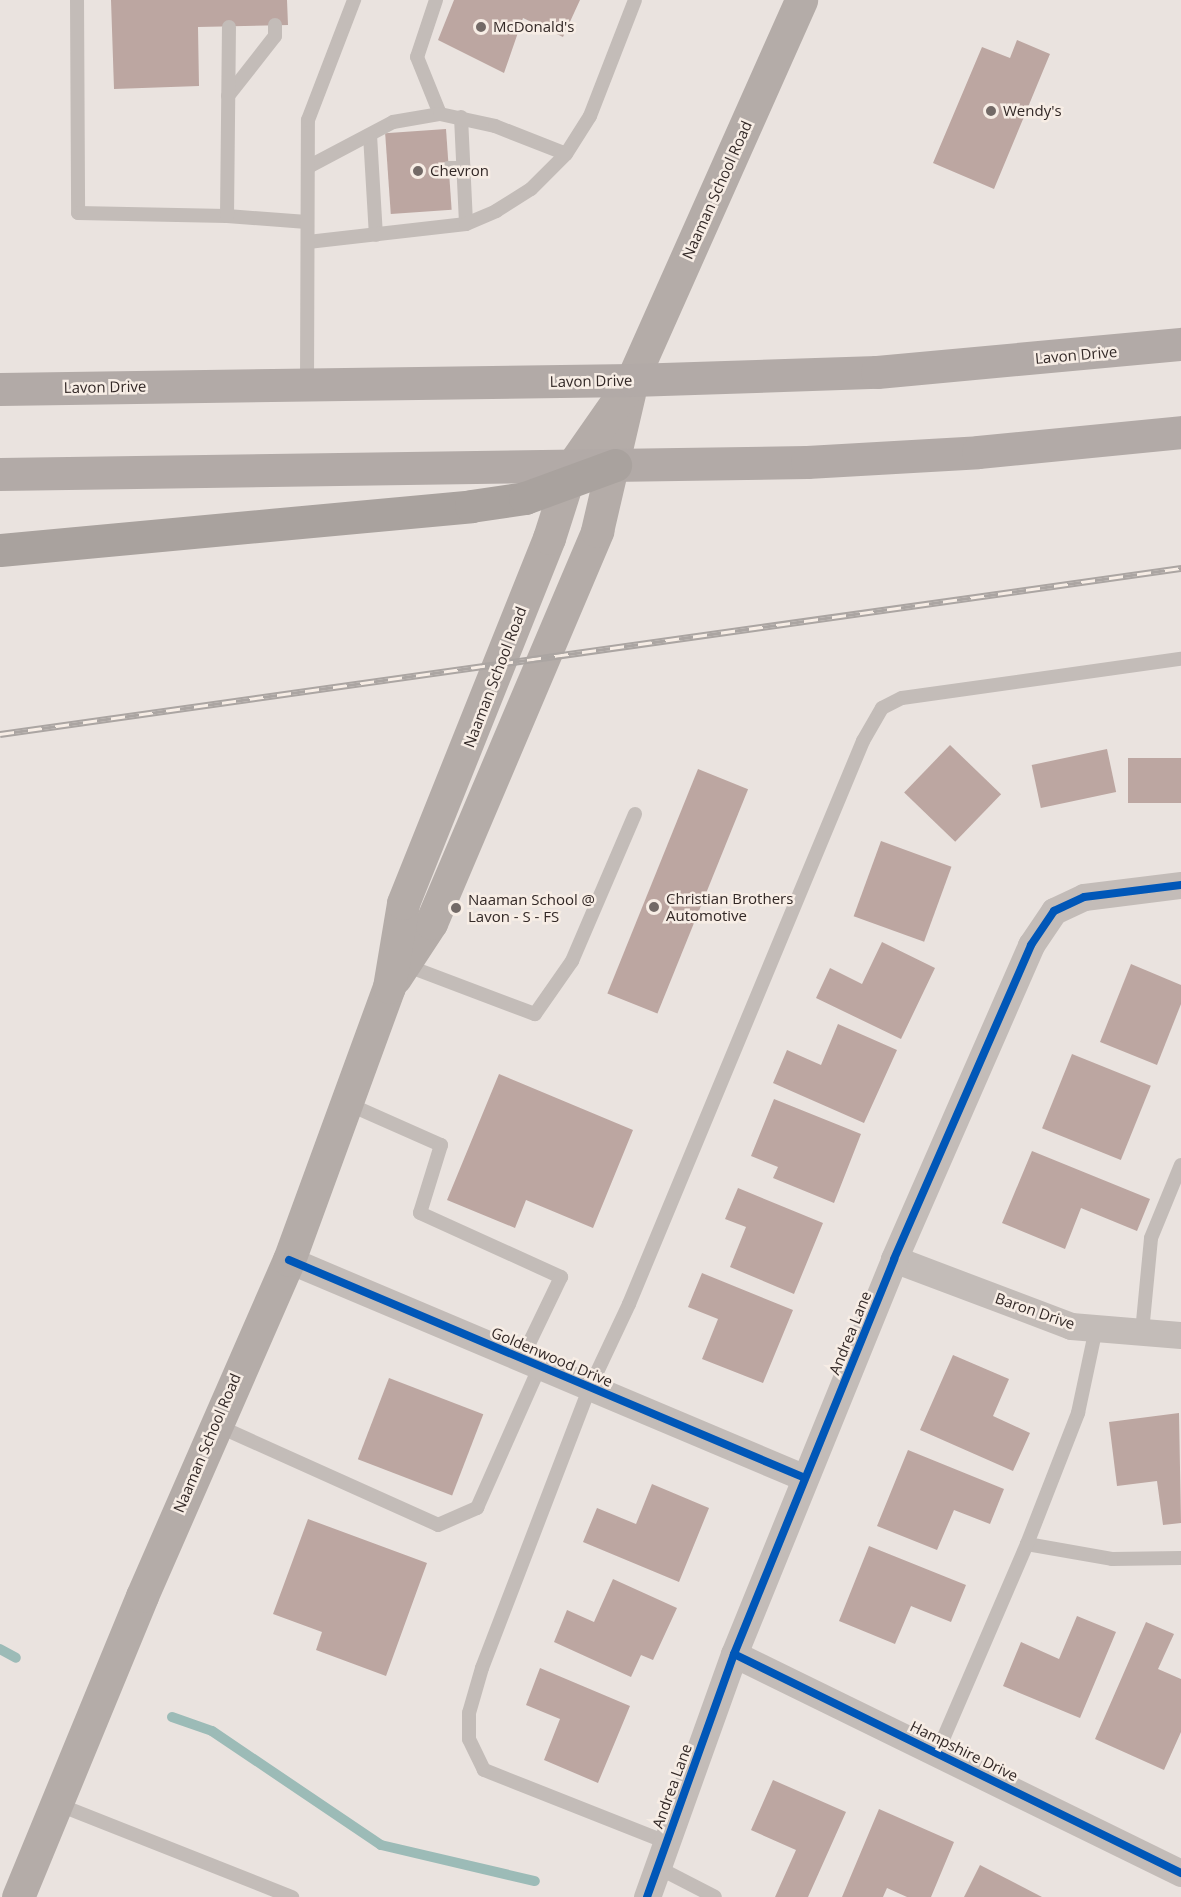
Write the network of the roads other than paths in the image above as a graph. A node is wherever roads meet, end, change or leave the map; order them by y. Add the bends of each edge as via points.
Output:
1 (77, 0) edge
2 (354, 0) edge
3 (436, 0) edge
4 (635, 0) edge
5 (801, 0) edge
6 (275, 25) dead end
7 (229, 27) dead end
8 (228, 96) junction
9 (440, 114) junction
10 (461, 117) junction
11 (370, 135) junction
12 (566, 154) junction
13 (308, 167) junction
14 (448, 168) dead end
15 (464, 168) junction
16 (387, 173) dead end
17 (373, 175) junction
18 (227, 216) junction
19 (307, 222) junction
20 (466, 224) junction
21 (376, 235) junction
22 (308, 242) junction
23 (1181, 344) edge
24 (632, 380) junction
25 (307, 385) junction
26 (0, 389) edge
27 (1181, 432) edge
28 (615, 465) junction
29 (0, 474) edge
30 (570, 475) junction
31 (0, 550) edge
32 (1181, 659) edge
33 (635, 814) dead end
34 (1181, 885) edge
35 (397, 976) junction
36 (346, 1102) junction
37 (1181, 1165) edge
38 (894, 1259) junction
39 (289, 1260) junction
40 (1096, 1328) junction
41 (1142, 1332) junction
42 (1181, 1335) edge
43 (531, 1362) junction
44 (590, 1387) junction
45 (215, 1424) junction
46 (805, 1478) junction
47 (1027, 1544) junction
48 (1181, 1558) edge
49 (734, 1654) junction
50 (937, 1753) junction
51 (57, 1803) junction
52 (666, 1842) junction
53 (657, 1867) junction
54 (1181, 1873) edge
55 (18, 1897) edge
56 (292, 1897) edge
57 (647, 1897) edge
58 (715, 1897) edge

1 - 18 lane via 78,213
2 - 13 lane via 308,120
3 - 9 lane via 417,57
4 - 12 lane via 590,116
5 - 24 main road, Naaman School Road
6 - 8 lane via 275,36
7 - 8 lane
8 - 18 lane
9 - 10 lane
9 - 11 lane via 393,122
10 - 12 lane
10 - 15 lane
11 - 13 lane
11 - 17 lane
12 - 20 lane via 531,189
13 - 19 lane
14 - 15 lane
15 - 20 lane
16 - 17 lane
17 - 21 lane
18 - 19 lane
19 - 22 lane
20 - 21 lane
21 - 22 lane
22 - 25 lane
23 - 24 main road, Lavon Drive via 878,372
24 - 25 main road, Lavon Drive
24 - 28 main road, Naaman School Road
24 - 30 main road, Naaman School Road
25 - 26 main road, Lavon Drive
27 - 28 main road via 978,452 807,462
28 - 30 highway
28 - 35 main road, Naaman School Road via 597,531 546,656 432,923
29 - 30 main road
30 - 31 highway via 525,498 471,506
30 - 35 main road, Naaman School Road via 488,695 403,903
32 - 44 lane via 943,691 902,698 882,708 828,822 629,1304
33 - 35 lane via 572,961 535,1014
34 - 38 street, Andrea Lane via 1084,897 1054,911 1031,945
35 - 36 main road, Naaman School Road
36 - 39 main road, Naaman School Road
36 - 43 lane via 441,1144 420,1213 561,1277
37 - 41 lane via 1151,1238
38 - 40 street, Baron Drive via 1071,1326
38 - 46 street, Andrea Lane
39 - 43 street, Goldenwood Drive
39 - 45 main road, Naaman School Road
40 - 41 street, Baron Drive
40 - 47 lane via 1078,1413
41 - 42 street, Baron Drive
43 - 44 street, Goldenwood Drive
43 - 45 lane via 477,1508 438,1525
44 - 46 street, Goldenwood Drive
44 - 52 lane via 482,1668 469,1713 468,1739 484,1770
45 - 51 main road, Naaman School Road
46 - 49 street, Andrea Lane
47 - 48 lane via 1112,1558
47 - 50 lane
49 - 50 street, Hampshire Drive
49 - 52 street, Andrea Lane
50 - 54 street, Hampshire Drive
51 - 55 main road, Naaman School Road
51 - 56 lane
52 - 53 street, Andrea Lane
53 - 57 street, Andrea Lane
53 - 58 lane

